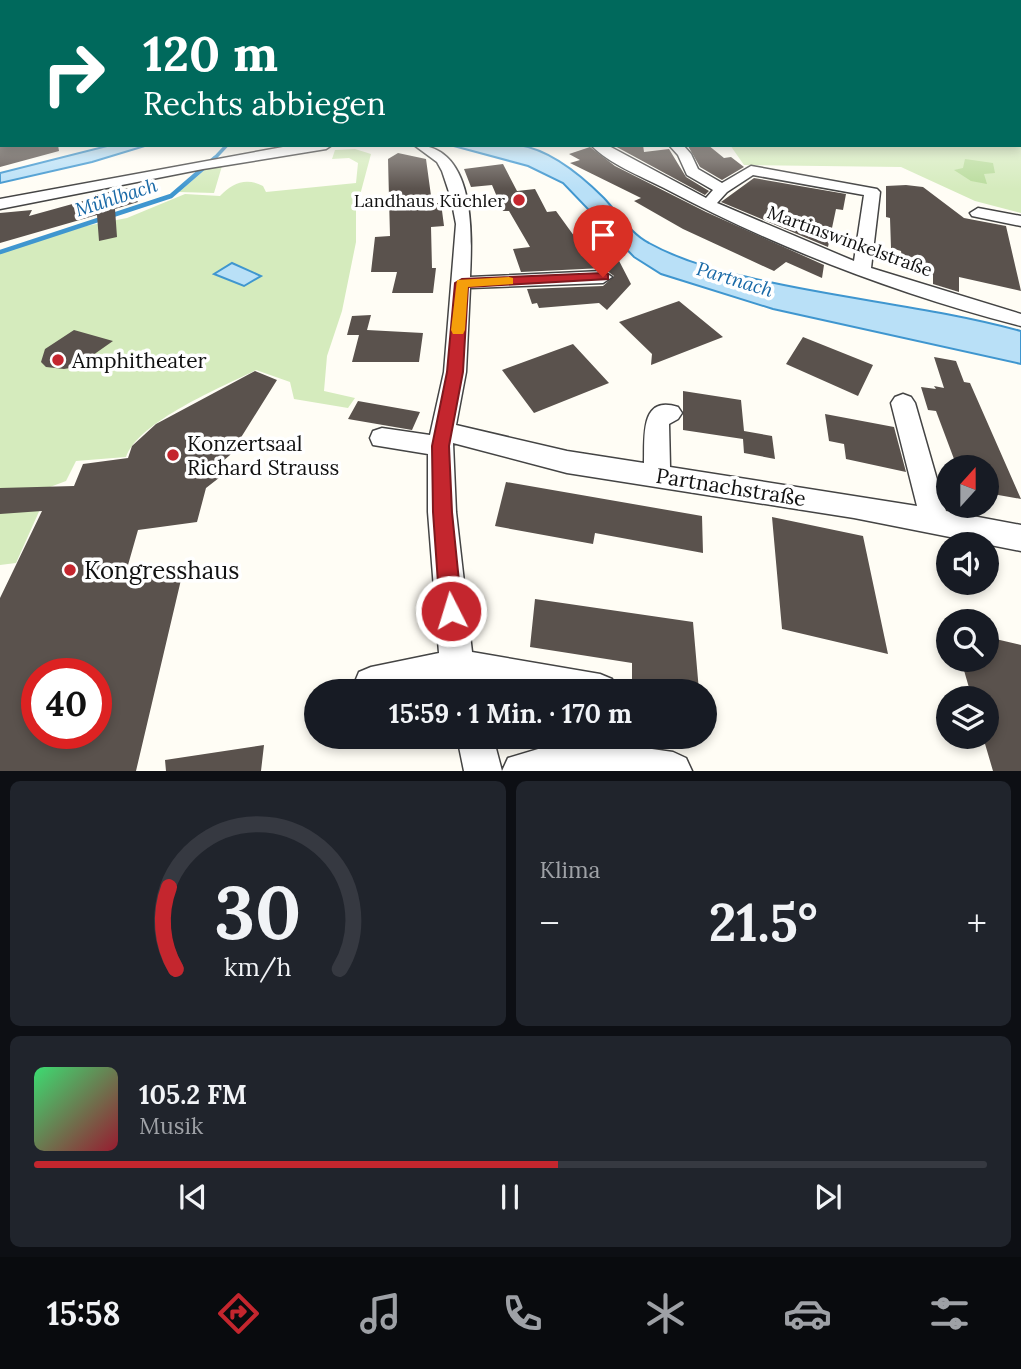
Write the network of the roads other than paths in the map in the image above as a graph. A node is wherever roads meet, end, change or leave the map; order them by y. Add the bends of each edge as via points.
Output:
1 (313, 147) edge
2 (423, 147) edge
3 (601, 147) edge
4 (677, 147) edge
5 (207, 149) dead end
6 (187, 167) junction
7 (722, 189) junction
8 (0, 204) edge
9 (708, 205) junction
10 (978, 213) dead end
11 (1021, 221) edge
12 (862, 270) junction
13 (603, 277) dead end
14 (462, 283) junction
15 (1021, 320) edge
16 (903, 403) dead end
17 (670, 414) dead end
18 (382, 438) dead end
19 (441, 439) junction
20 (657, 475) junction
21 (935, 521) junction
22 (1021, 538) edge
23 (460, 679) edge
24 (478, 749) edge
25 (483, 771) edge
26 (521, 771) edge
27 (673, 771) edge

1 - 6 street
2 - 14 street via 442,159 459,198 464,224
3 - 9 street, Martinswinkelstraße
4 - 7 street via 692,172
5 - 6 street
6 - 8 street
7 - 9 street
7 - 12 street via 751,170 872,192
9 - 12 street, Martinswinkelstraße via 766,234
10 - 11 street
12 - 15 street, Martinswinkelstraße
13 - 14 street
14 - 19 street via 455,372
16 - 21 street
17 - 20 street via 657,419
18 - 19 street, Partnachstraße
19 - 20 street, Partnachstraße
19 - 23 street via 442,512
20 - 21 street, Partnachstraße
21 - 22 street, Partnachstraße
24 - 25 street
26 - 27 street via 575,757

